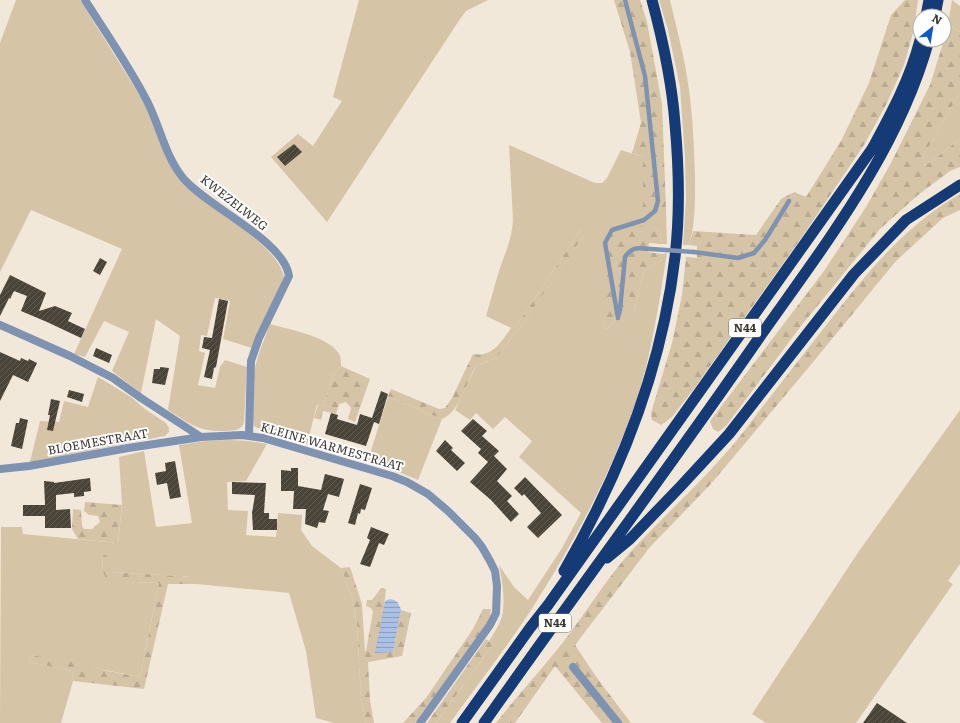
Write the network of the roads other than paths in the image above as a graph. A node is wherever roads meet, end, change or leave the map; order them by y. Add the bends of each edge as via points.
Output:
1 (85, 0) edge
2 (625, 0) edge
3 (652, 0) edge
4 (917, 48) edge
5 (926, 48) edge
6 (960, 185) edge
7 (789, 201) dead end
8 (0, 325) edge
9 (249, 436) junction
10 (201, 437) junction
11 (0, 469) edge
12 (596, 567) junction
13 (530, 628) junction
14 (573, 667) dead end
15 (420, 723) edge
16 (462, 723) edge
17 (484, 723) edge
18 (618, 723) edge

1 - 9 street, KWEZELWEG via 138,84 155,117 169,154 183,178 260,237 288,269 289,276 251,361
2 - 7 lane, bridge via 645,76 658,201 655,211 644,220 612,230 605,243 618,318 625,258 630,250 651,248 738,258 754,253
3 - 13 highway via 666,57 675,124 678,184 675,256 667,312 642,403 619,463 575,552
4 - 13 highway, N44 via 901,92 872,149
5 - 12 highway via 911,95 882,156 860,194
6 - 12 highway, N44 via 906,220 854,274 729,434 630,539
8 - 10 street via 114,378
9 - 10 street, KLEINE WARMESTRAAT
9 - 15 street, KLEINE WARMESTRAAT via 407,482 437,501 482,547 495,571 496,612 490,626
10 - 11 street, BLOEMESTRAAT
12 - 17 highway, N44
13 - 16 highway, N44
14 - 18 street

